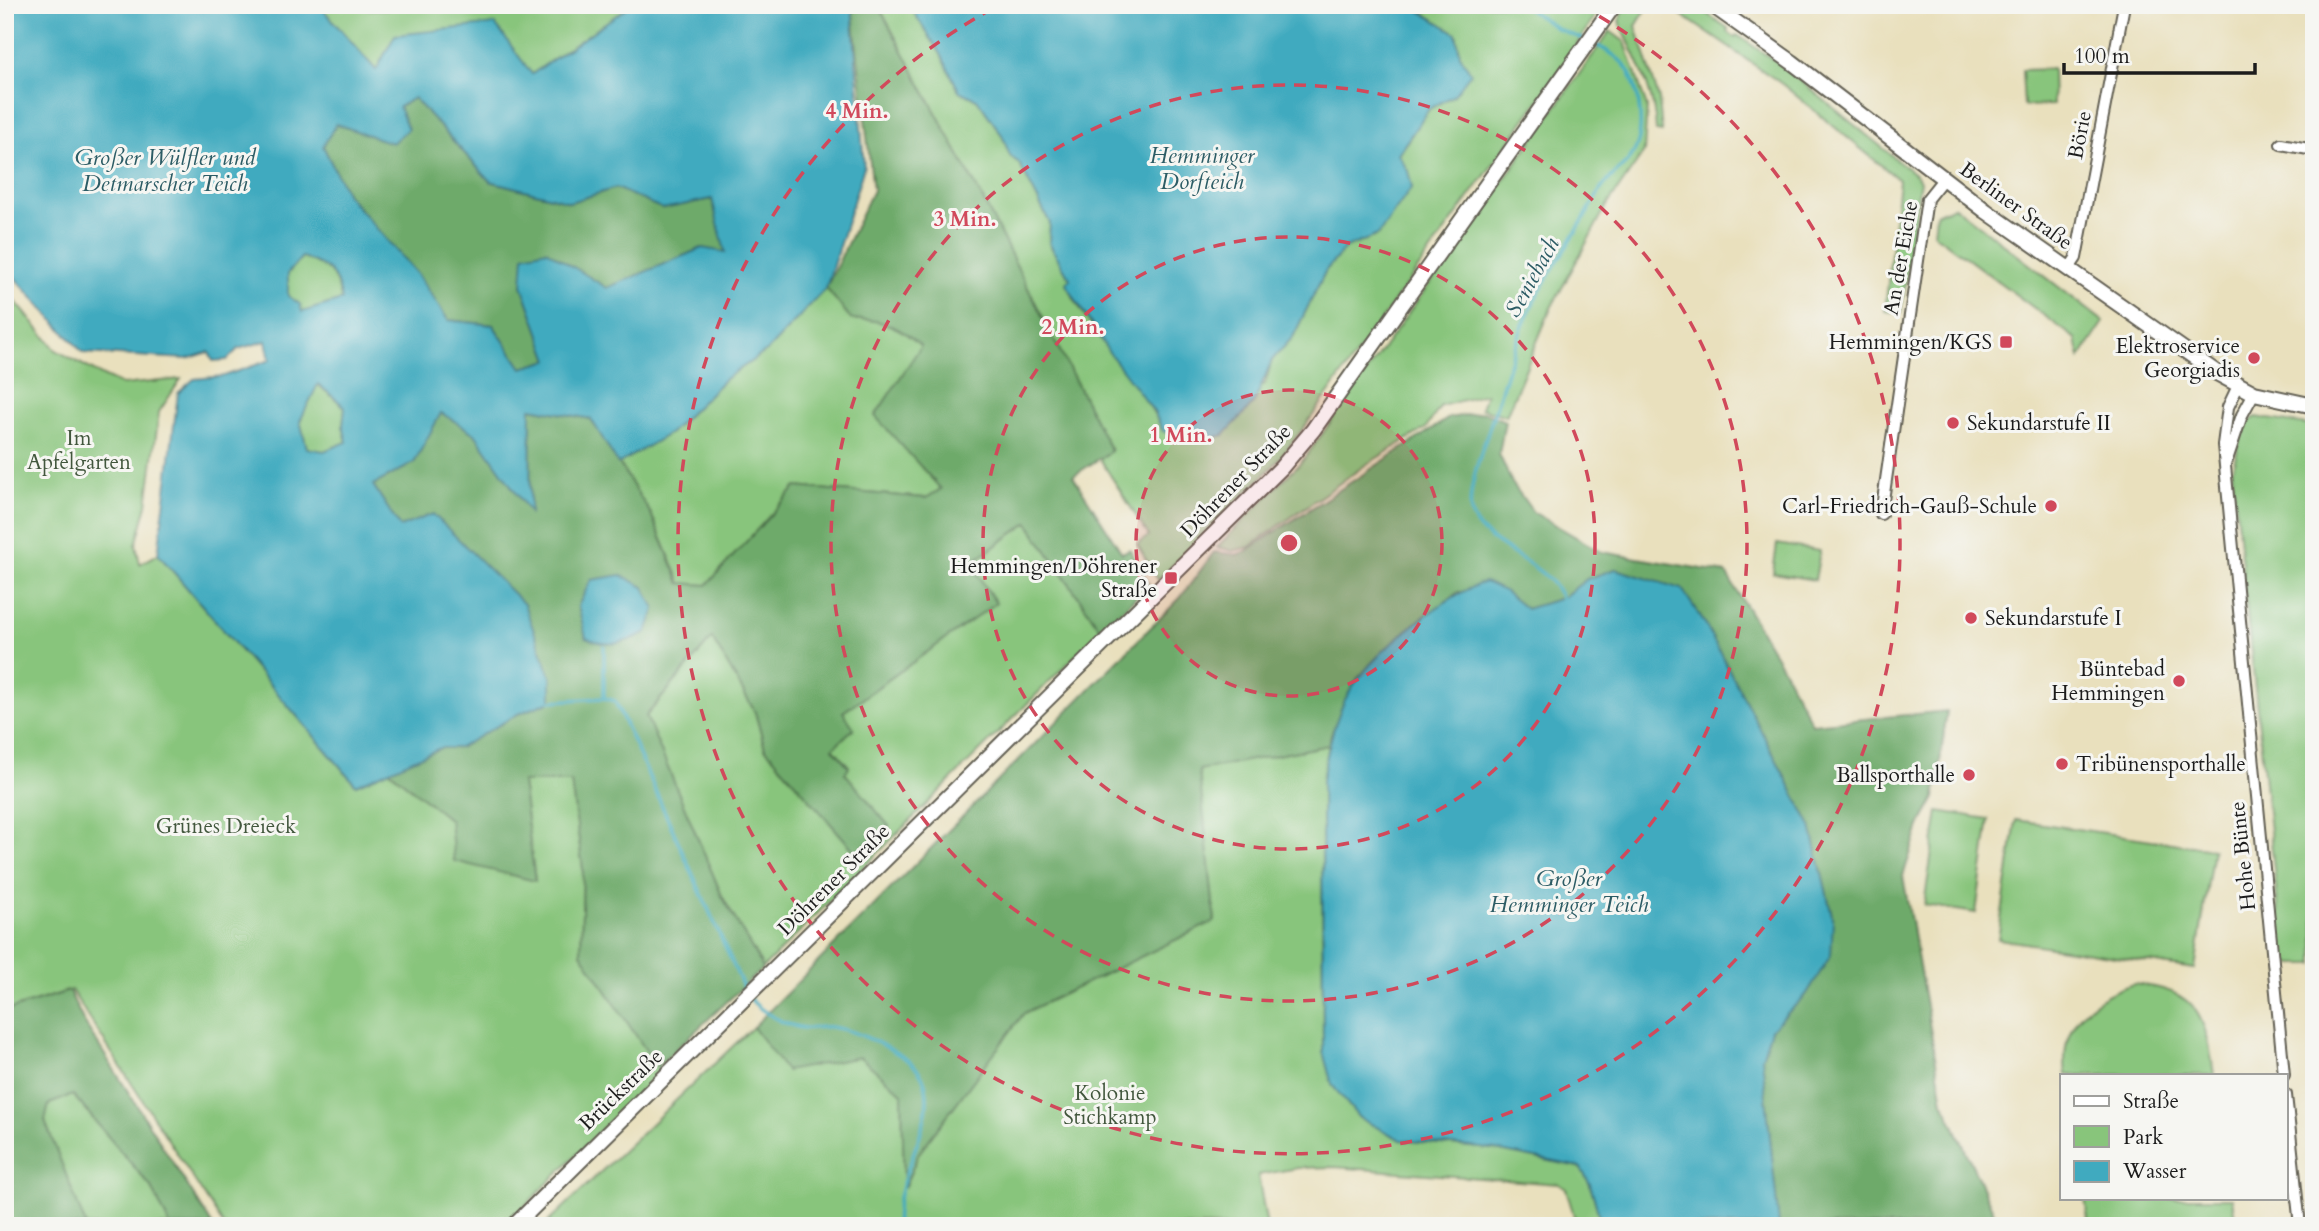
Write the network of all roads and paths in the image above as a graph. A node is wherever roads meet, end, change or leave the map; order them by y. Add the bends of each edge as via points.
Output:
1 (1614, 5) edge
2 (1712, 5) edge
3 (2124, 5) edge
4 (2281, 144) dead end
5 (2314, 150) edge
6 (1943, 179) junction
7 (2068, 270) junction
8 (2238, 386) junction
9 (2254, 393) junction
10 (2314, 406) edge
11 (2225, 466) junction
12 (1881, 514) dead end
13 (758, 984) joint
14 (2284, 1074) edge
15 (2288, 1114) edge
16 (514, 1226) edge
17 (2300, 1226) edge

1 - 13 street, Döhrener Straße via 1313,430 1265,486
2 - 6 street, Berliner Straße
3 - 7 street, Börie via 2076,258
4 - 5 street
6 - 7 street, Berliner Straße
6 - 12 street, An der Eiche via 1927,199
7 - 8 street, Berliner Straße
8 - 9 street, Berliner Straße
8 - 11 street, Hohe Bünte via 2225,423
9 - 10 street, Berliner Straße
9 - 11 street, Hohe Bünte
11 - 14 street, Hohe Bünte
13 - 16 street, Brückstraße
15 - 17 street

